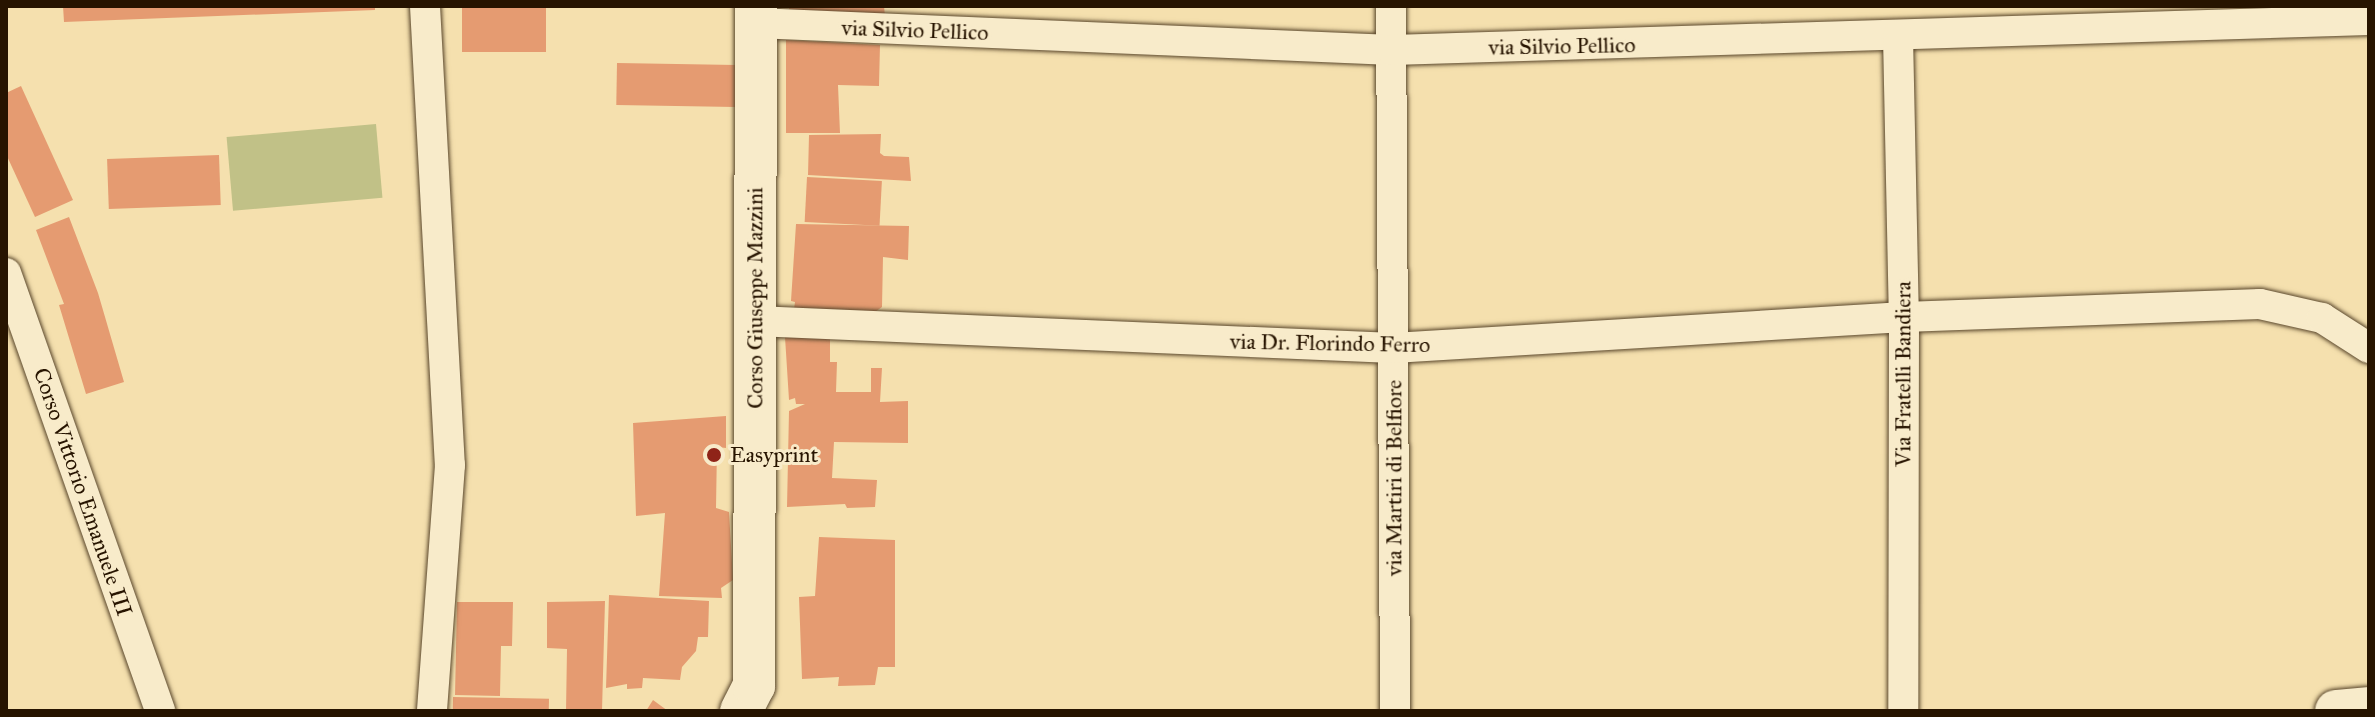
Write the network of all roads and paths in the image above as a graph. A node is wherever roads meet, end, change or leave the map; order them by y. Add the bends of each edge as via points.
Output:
1 (425, 6) edge
2 (1391, 6) edge
3 (756, 15) edge
4 (2369, 20) edge
5 (1898, 36) junction
6 (1392, 50) junction
7 (6, 273) edge
8 (1904, 317) junction
9 (755, 321) junction
10 (1393, 348) junction
11 (2369, 348) edge
12 (754, 703) edge
13 (2369, 708) edge
14 (160, 711) edge
15 (432, 711) edge
16 (1395, 711) edge
17 (1903, 711) edge
18 (2336, 711) edge

1 - 15 street via 450,465
2 - 6 street, via Martiri di Belfiore
3 - 6 street, via Silvio Pellico
3 - 9 street, Corso Giuseppe Mazzini
4 - 5 street, via Silvio Pellico
5 - 6 street, via Silvio Pellico
5 - 8 street, Via Fratelli Bandiera
6 - 10 street, via Martiri di Belfiore
7 - 14 street, Corso Vittorio Emanuele III
8 - 10 street, via Dr. Florindo Ferro
8 - 11 street, via Dr. Florindo Ferro via 2260,304 2322,318
8 - 17 street, Via Fratelli Bandiera
9 - 10 street, via Dr. Florindo Ferro
9 - 12 street, Corso Giuseppe Mazzini
10 - 16 street, via Martiri di Belfiore
13 - 18 street

